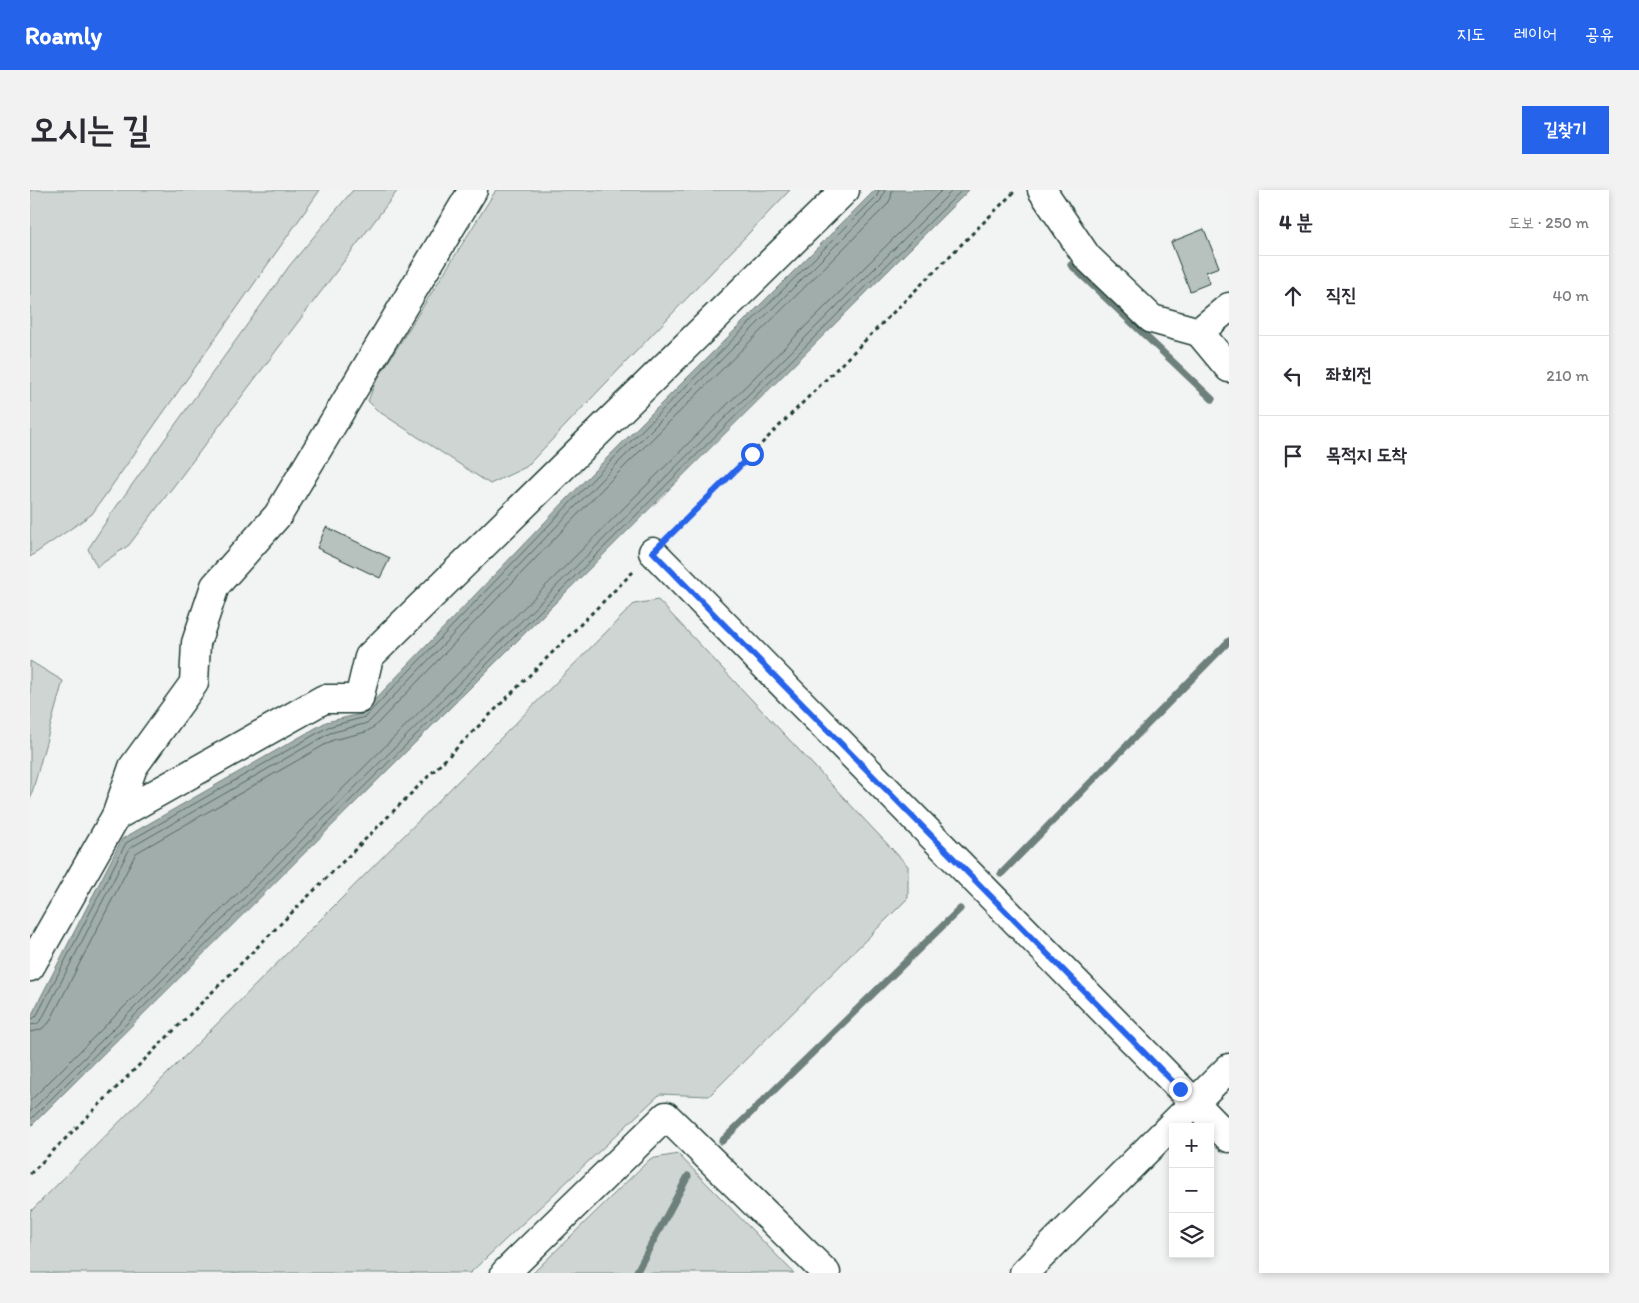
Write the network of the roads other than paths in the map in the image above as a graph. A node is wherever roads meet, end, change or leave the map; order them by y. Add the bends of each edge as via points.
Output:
1 (473, 190) edge
2 (845, 190) edge
3 (1042, 190) edge
4 (1229, 307) edge
5 (1199, 332) junction
6 (1229, 368) edge
7 (653, 552) road end
8 (116, 816) junction
9 (30, 967) edge
10 (1229, 1068) edge
11 (1194, 1103) junction
12 (1229, 1138) edge
13 (505, 1273) edge
14 (826, 1273) edge
15 (1024, 1273) edge

1 - 8 street via 278,515 215,586 196,643 194,683 133,766
2 - 8 street via 369,658 359,699 324,699
3 - 5 street via 1087,257 1152,319
4 - 5 street
5 - 6 street
7 - 11 street
8 - 9 street
10 - 11 street
11 - 12 street
11 - 15 street
13 - 14 street via 666,1116

